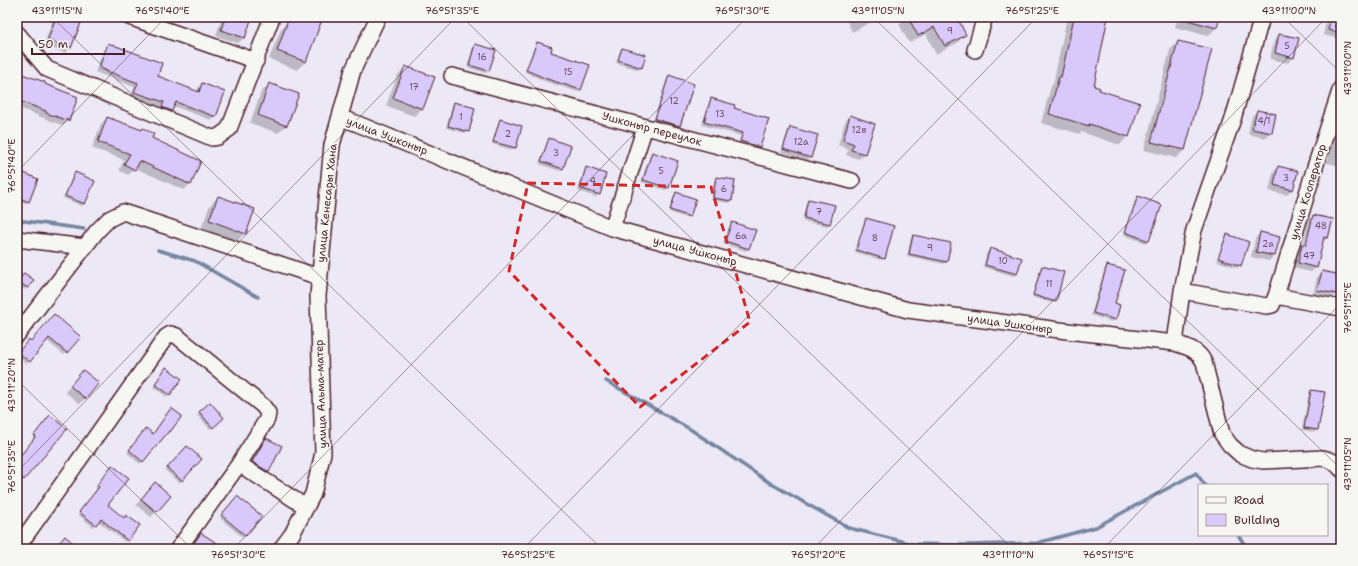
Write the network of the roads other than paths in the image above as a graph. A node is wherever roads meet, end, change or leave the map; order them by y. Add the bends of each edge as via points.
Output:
1 (128, 17) edge
2 (272, 17) edge
3 (378, 17) edge
4 (985, 17) edge
5 (1262, 17) edge
6 (17, 33) edge
7 (975, 50) dead end
8 (256, 61) junction
9 (452, 76) dead end
10 (1341, 88) edge
11 (340, 118) junction
12 (645, 127) junction
13 (852, 181) dead end
14 (612, 228) junction
15 (17, 239) edge
16 (85, 247) junction
17 (319, 276) junction
18 (1182, 291) junction
19 (1276, 296) junction
20 (1341, 308) edge
21 (17, 335) edge
22 (1175, 343) junction
23 (239, 464) junction
24 (1341, 469) edge
25 (306, 507) junction
26 (17, 548) edge
27 (178, 549) edge
28 (281, 549) edge

1 - 8 street
2 - 8 street
3 - 11 street, улица Кенесары Хана via 353,70
4 - 7 street
5 - 18 street via 1233,119 1194,230
6 - 8 street via 47,69 212,138 229,129
9 - 12 street, Ушконыр переулок
10 - 19 street, улица Кооператор
11 - 14 street, улица Ушконыр
11 - 17 street, улица Кенесары Хана via 332,145
12 - 13 street, Ушконыр переулок
12 - 14 street
14 - 22 street, улица Ушконыр via 908,310
15 - 16 street
16 - 17 street via 109,219 123,212
16 - 21 street
17 - 25 street, улица Альма-матер via 323,453 313,494
18 - 19 street via 1266,306 1272,305
18 - 22 street
19 - 20 street
22 - 24 street, улица Ушконыр via 1191,348 1201,355 1222,434 1240,454 1252,460 1263,461 1323,458 1331,460
23 - 25 street
23 - 26 street via 267,419 268,413 257,401 177,336 171,334 166,337
23 - 27 street
25 - 28 street, улица Альма-матер

